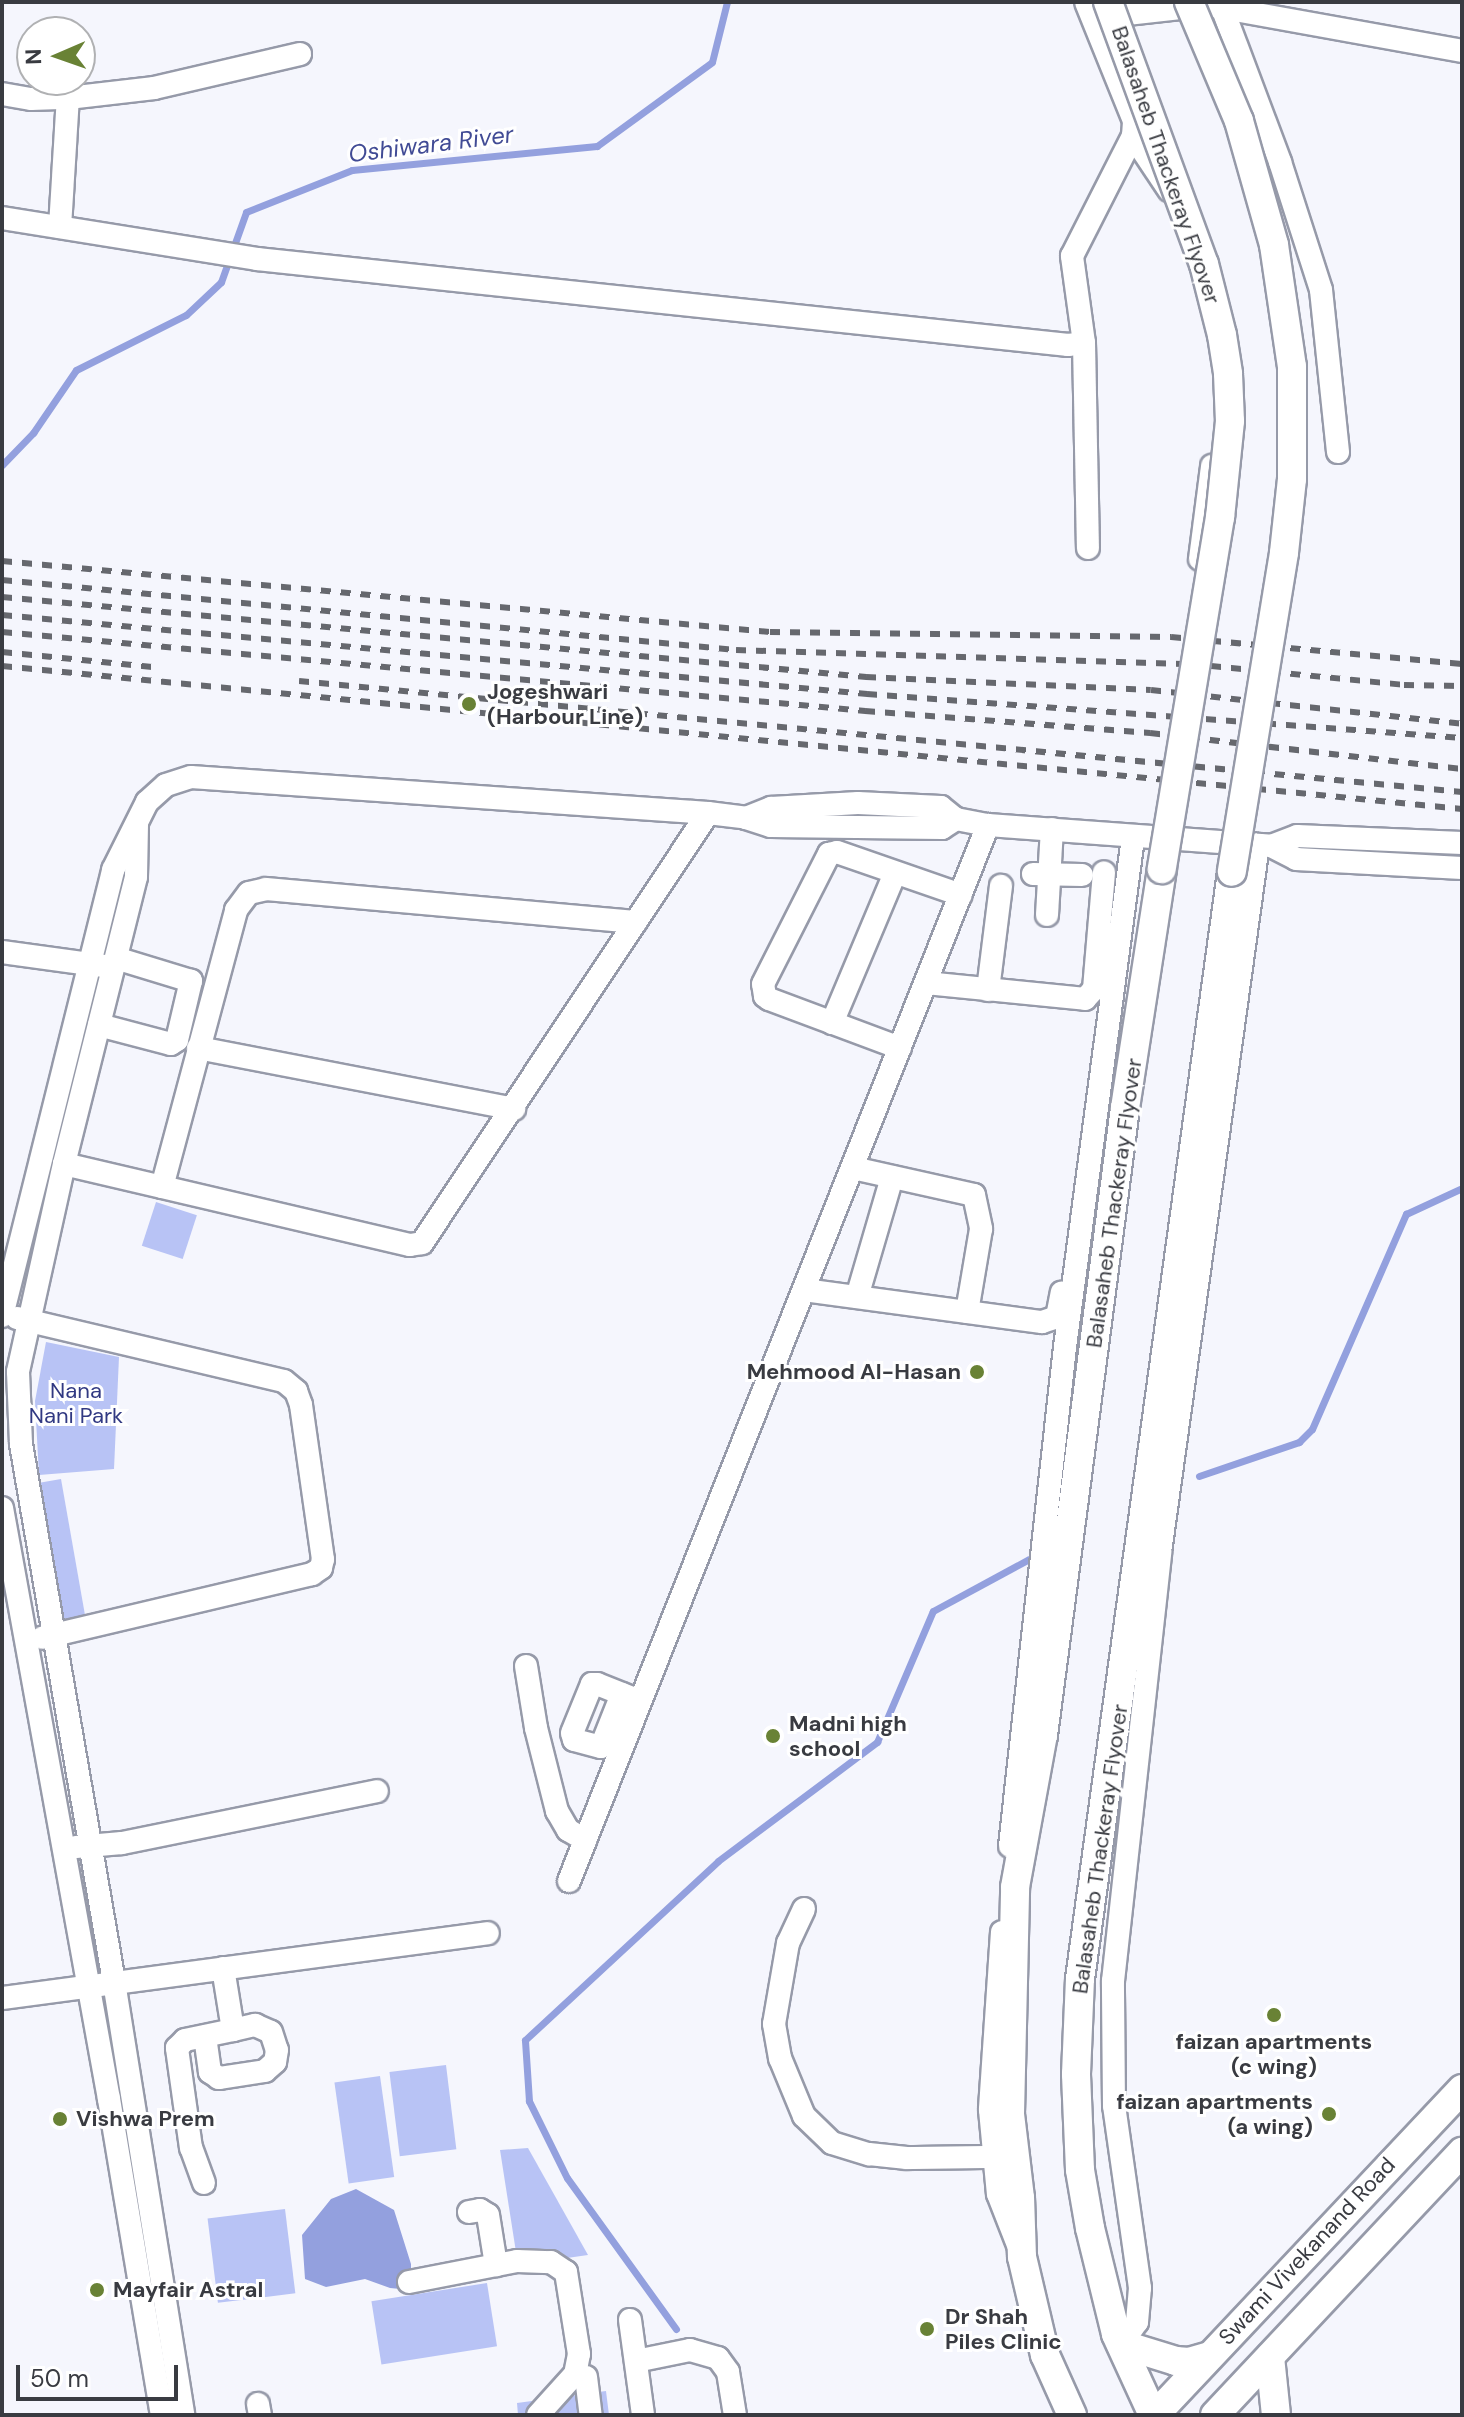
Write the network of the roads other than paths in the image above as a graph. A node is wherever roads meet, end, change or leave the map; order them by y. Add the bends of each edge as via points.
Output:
1 (1189, 2) edge
2 (1221, 5) edge
3 (1096, 7) edge
4 (1263, 8) edge
5 (1462, 51) edge
6 (300, 54) dead end
7 (2, 94) edge
8 (68, 98) junction
9 (1133, 136) junction
10 (2, 218) edge
11 (60, 227) junction
12 (1084, 343) junction
13 (1338, 452) dead end
14 (1088, 548) dead end
15 (1200, 560) dead end
16 (708, 813) junction
17 (137, 824) junction
18 (988, 825) junction
19 (1052, 829) junction
20 (1133, 838) junction
21 (1437, 841) junction
22 (1462, 843) edge
23 (1265, 845) junction
24 (1435, 866) junction
25 (1462, 868) edge
26 (895, 873) junction
27 (1041, 874) junction
28 (1001, 886) dead end
29 (961, 895) junction
30 (1047, 915) dead end
31 (636, 922) junction
32 (2, 952) edge
33 (91, 962) junction
34 (115, 963) junction
35 (926, 983) junction
36 (988, 990) junction
37 (832, 1023) junction
38 (99, 1025) junction
39 (198, 1048) junction
40 (900, 1048) junction
41 (514, 1109) junction
42 (64, 1164) junction
43 (853, 1168) junction
44 (892, 1177) junction
45 (162, 1187) junction
46 (1072, 1207) dead end
47 (804, 1290) junction
48 (857, 1297) junction
49 (967, 1312) junction
50 (2, 1315) edge
51 (30, 1321) junction
52 (2, 1508) edge
53 (39, 1545) junction
54 (9, 1551) junction
55 (55, 1635) junction
56 (25, 1642) junction
57 (526, 1666) dead end
58 (377, 1791) dead end
59 (585, 1840) junction
60 (91, 1845) junction
61 (65, 1848) junction
62 (569, 1881) dead end
63 (98, 1885) junction
64 (72, 1889) junction
65 (804, 1909) dead end
66 (488, 1933) dead end
67 (223, 1968) junction
68 (114, 1982) junction
69 (89, 1987) junction
70 (2, 1998) edge
71 (233, 2030) junction
72 (205, 2036) junction
73 (1462, 2089) edge
74 (1462, 2152) edge
75 (992, 2157) junction
76 (204, 2183) dead end
77 (469, 2212) dead end
78 (144, 2237) junction
79 (1022, 2257) junction
80 (496, 2265) junction
81 (409, 2282) dead end
82 (630, 2320) dead end
83 (1121, 2344) junction
84 (1207, 2357) junction
85 (1270, 2357) junction
86 (636, 2361) junction
87 (586, 2377) dead end
88 (559, 2404) edge
89 (1069, 2413) edge
90 (162, 2415) edge
91 (183, 2415) edge
92 (538, 2415) edge
93 (591, 2415) edge
94 (643, 2415) edge
95 (735, 2415) edge
96 (1154, 2415) edge
97 (1215, 2415) edge
98 (1276, 2415) edge

1 - 83 main road, Balasaheb Thackeray Flyover, bridge via 1239,121 1274,245 1292,367 1292,479 1232,872 1080,1979 1080,2170 1095,2260
2 - 3 street
2 - 4 street
2 - 13 street via 1321,290
3 - 9 street via 1134,121
3 - 79 main road, Balasaheb Thackeray Flyover, bridge via 1204,264 1222,335 1230,421 1220,517 1123,1124 1043,1735 1015,1887 1010,2114
4 - 5 street
6 - 8 street via 154,88
7 - 8 street
8 - 11 street
9 - 12 street via 1072,256
9 - 15 street via 1170,191 1201,297 1219,400
10 - 11 street
11 - 12 street via 257,259
12 - 14 street
16 - 17 street via 191,777 156,791
16 - 18 street via 771,826 942,828 956,819
16 - 31 street
17 - 33 street via 113,870
17 - 34 street via 136,877
18 - 19 street
18 - 29 street
19 - 20 street
19 - 27 street
20 - 23 street
20 - 75 street via 1065,1347 1029,1675 997,1988
21 - 22 street
21 - 23 street via 1297,836
21 - 24 street
23 - 24 street via 1296,859
23 - 83 street via 1160,1552 1113,1981 1114,2106 1140,2288 1137,2322
24 - 25 street
26 - 29 street
26 - 37 street
26 - 37 street via 837,852 829,854 763,984 769,999
27 - 30 street
27 - 36 street via 1093,874 1090,995 1079,1000
28 - 36 street
29 - 35 street
31 - 39 street via 266,889 249,893 236,910
31 - 41 street
32 - 33 street
33 - 34 street
33 - 50 street
34 - 38 street
34 - 38 street via 191,981 177,1040 171,1044
35 - 36 street
35 - 40 street
37 - 40 street
38 - 42 street
39 - 41 street
39 - 45 street
40 - 43 street
41 - 45 street via 422,1243 410,1245
42 - 45 street
42 - 51 street
43 - 44 street
43 - 47 street
44 - 48 street
44 - 49 street via 974,1195 981,1229
46 - 49 street via 1057,1317 1042,1322
47 - 48 street
47 - 59 street via 631,1697
48 - 49 street
50 - 51 street
51 - 53 street via 18,1372 21,1444
51 - 55 street via 284,1381 296,1391 301,1405 323,1559 312,1574
52 - 54 street
53 - 54 street
53 - 55 street
54 - 56 street
55 - 56 street
55 - 60 street
56 - 61 street
57 - 59 street via 557,1811 568,1830
58 - 60 street
59 - 62 street
60 - 61 street
60 - 63 street
61 - 64 street
63 - 64 street
63 - 68 street
64 - 69 street
65 - 75 street via 788,1943 774,2024 780,2058 804,2116 832,2143 869,2154
66 - 67 street
67 - 68 street
67 - 71 street
68 - 69 street
68 - 78 street
69 - 70 street
69 - 78 street
71 - 72 street
71 - 72 street via 255,2025 271,2032 277,2050 271,2068 223,2079 214,2076
72 - 76 street via 177,2048 191,2148
73 - 84 main road, Swami Vivekanand Road
74 - 85 main road, Swami Vivekanand Road
75 - 79 street via 998,2194
77 - 80 street via 485,2211 481,2236
78 - 90 street
78 - 91 street
79 - 89 main road, Balasaheb Thackeray Flyover via 1045,2355
80 - 81 street
80 - 88 street via 551,2262 566,2272 579,2354
82 - 86 street
83 - 84 main road via 1176,2361
83 - 96 main road, Balasaheb Thackeray Flyover
84 - 96 main road, Swami Vivekanand Road
85 - 97 main road, Swami Vivekanand Road
85 - 98 main road
86 - 94 street
86 - 95 street via 690,2350 718,2358 728,2372
87 - 93 street
88 - 92 street

